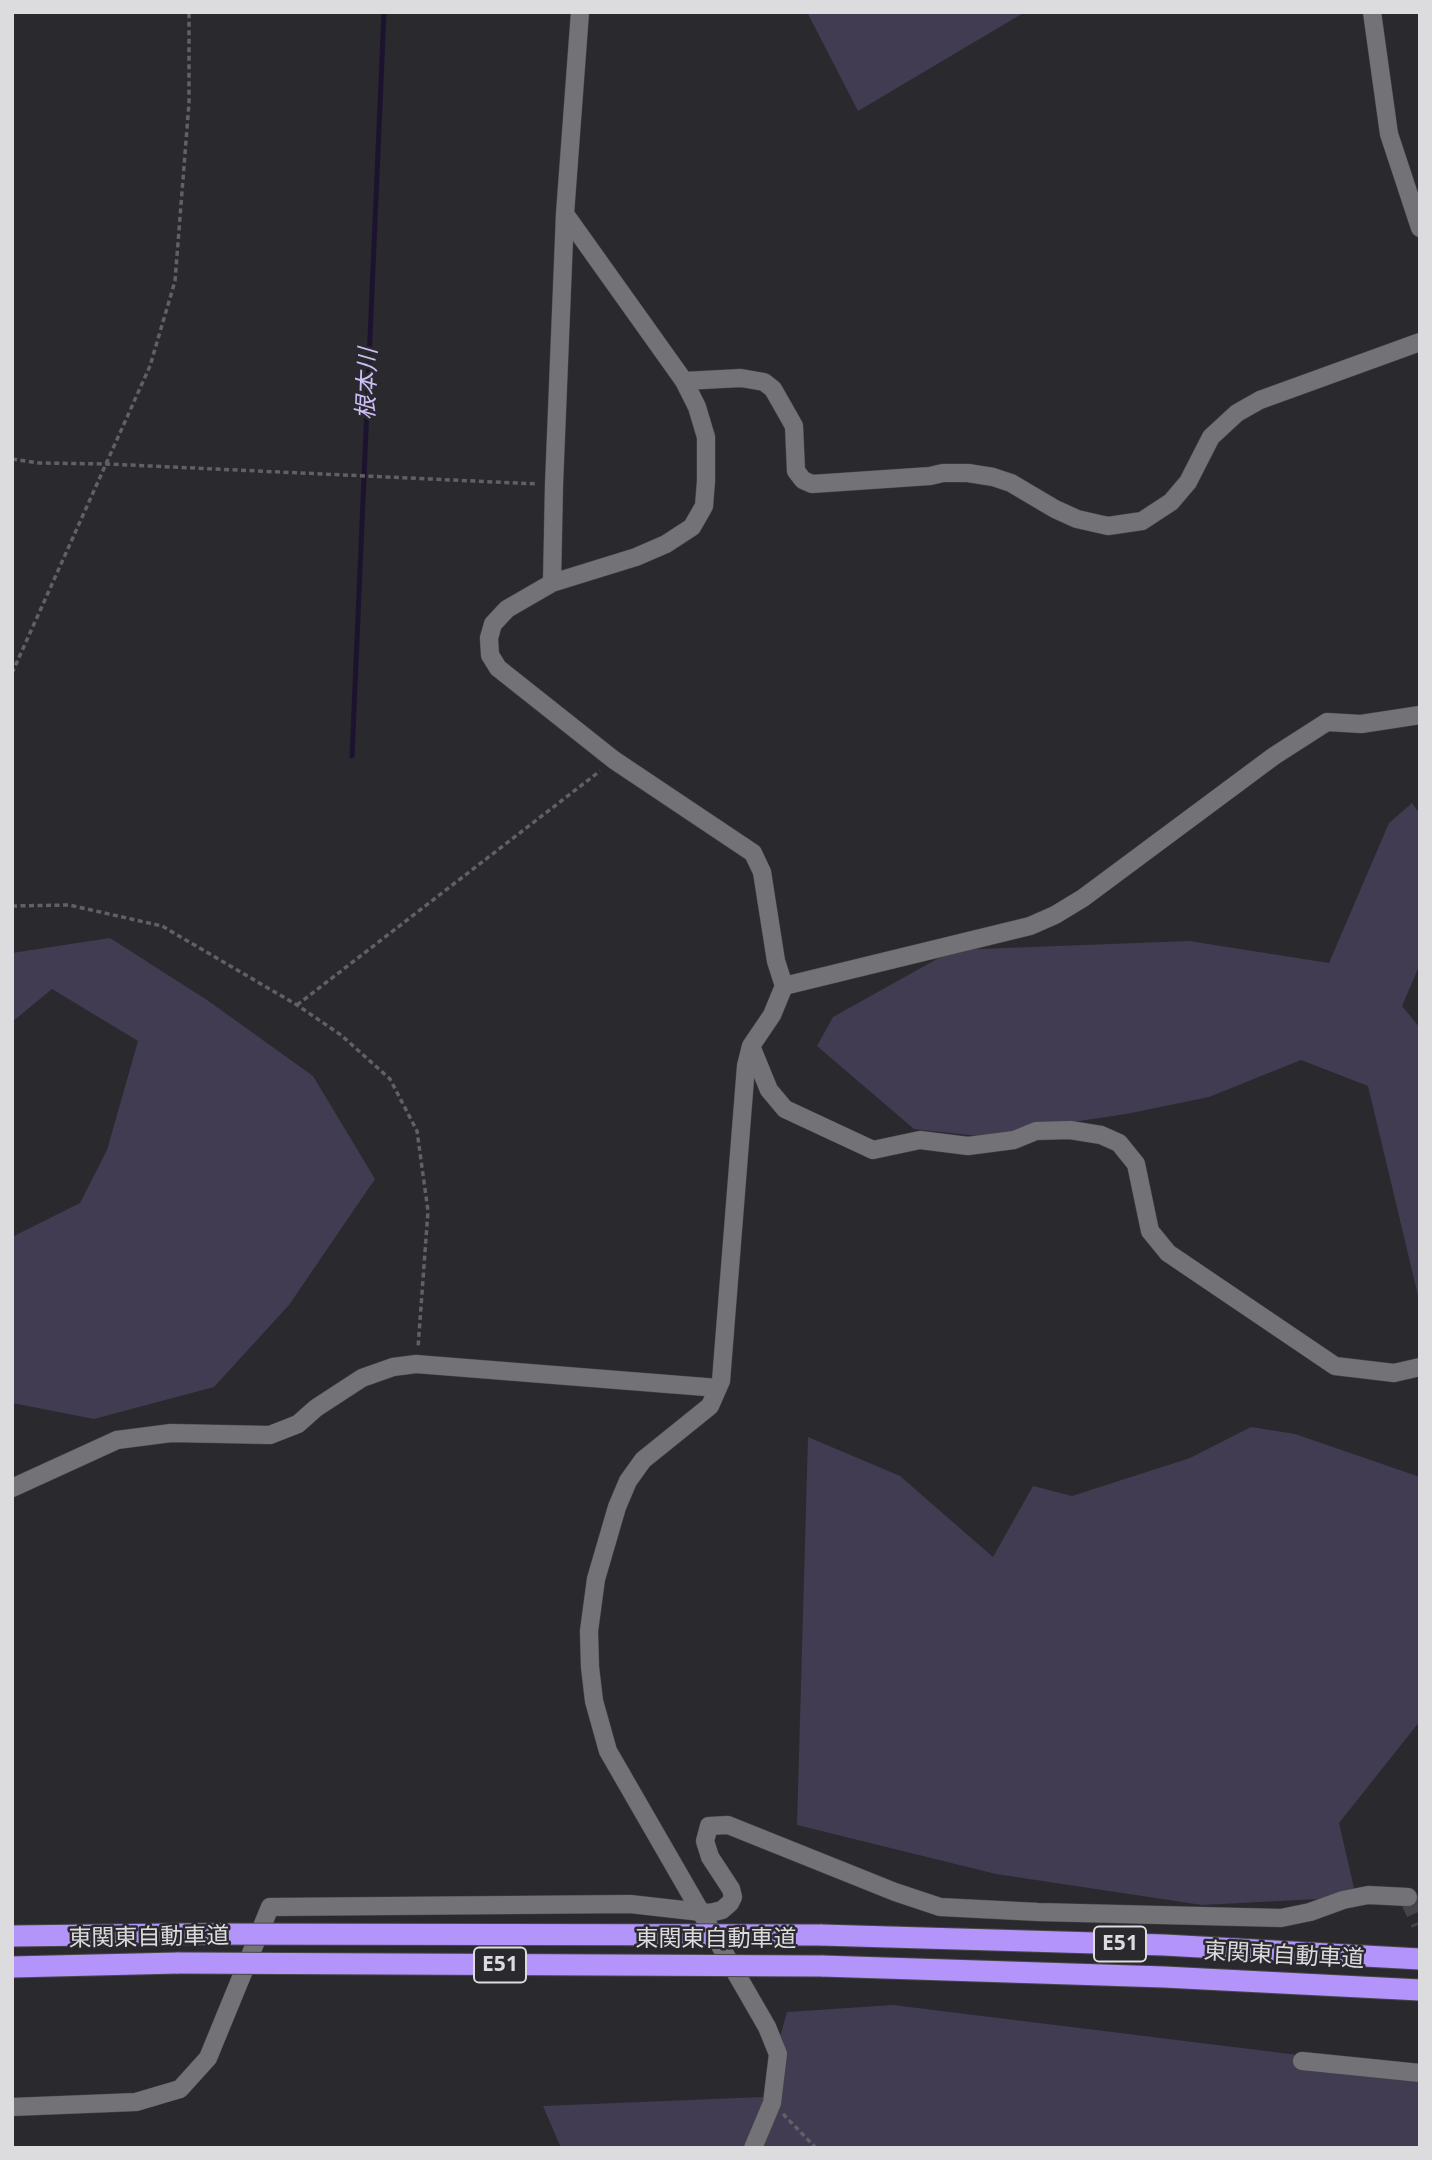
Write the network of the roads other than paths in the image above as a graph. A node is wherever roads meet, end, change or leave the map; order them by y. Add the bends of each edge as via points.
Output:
1 (580, 12) edge
2 (1372, 12) edge
3 (565, 214) junction
4 (1420, 228) edge
5 (1420, 342) edge
6 (684, 381) junction
7 (552, 583) junction
8 (1420, 715) edge
9 (784, 986) junction
10 (751, 1046) junction
11 (1420, 1367) edge
12 (718, 1388) junction
13 (12, 1488) edge
14 (1408, 1897) dead end
15 (700, 1910) junction
16 (12, 1936) edge
17 (1420, 1959) edge
18 (12, 1966) edge
19 (1420, 1990) edge
20 (1302, 2061) dead end
21 (1420, 2073) edge
22 (12, 2107) edge
23 (753, 2148) edge

1 - 3 street
2 - 4 street via 1389,134
3 - 6 street
3 - 7 street
5 - 6 street via 1260,400 1237,413 1211,437 1188,482 1171,502 1142,521 1108,526 1066,514 1010,483 968,473 812,484 796,471 794,426 773,389 764,382 741,378
6 - 7 street via 706,436 704,506 692,527 636,557
7 - 9 street via 508,609 493,624 490,655 498,668 614,761 753,853 762,872
8 - 9 street via 1361,724 1327,722 1083,898 1030,926
9 - 10 street via 772,1016
10 - 11 street via 769,1090 785,1109 873,1150 920,1140 968,1146 1014,1140 1036,1131 1070,1130 1119,1143 1136,1164 1150,1231 1168,1253 1335,1366 1394,1373
10 - 12 street
12 - 13 street via 416,1363 362,1378 298,1424 270,1435 172,1433 117,1440
12 - 15 street via 710,1406 643,1460 628,1480 596,1578 589,1632 594,1701 608,1751
14 - 15 street via 1368,1895 1281,1918 940,1907 728,1825 709,1826 705,1841 733,1896 722,1910
15 - 22 street via 630,1904 270,1907 208,2058 180,2089 136,2102
15 - 23 street via 778,2054 772,2103
16 - 17 highway, 東関東自動車道 / E51, bridge via 821,1935
18 - 19 highway, 東関東自動車道 / E51, bridge via 822,1966 1164,1976
20 - 21 street

